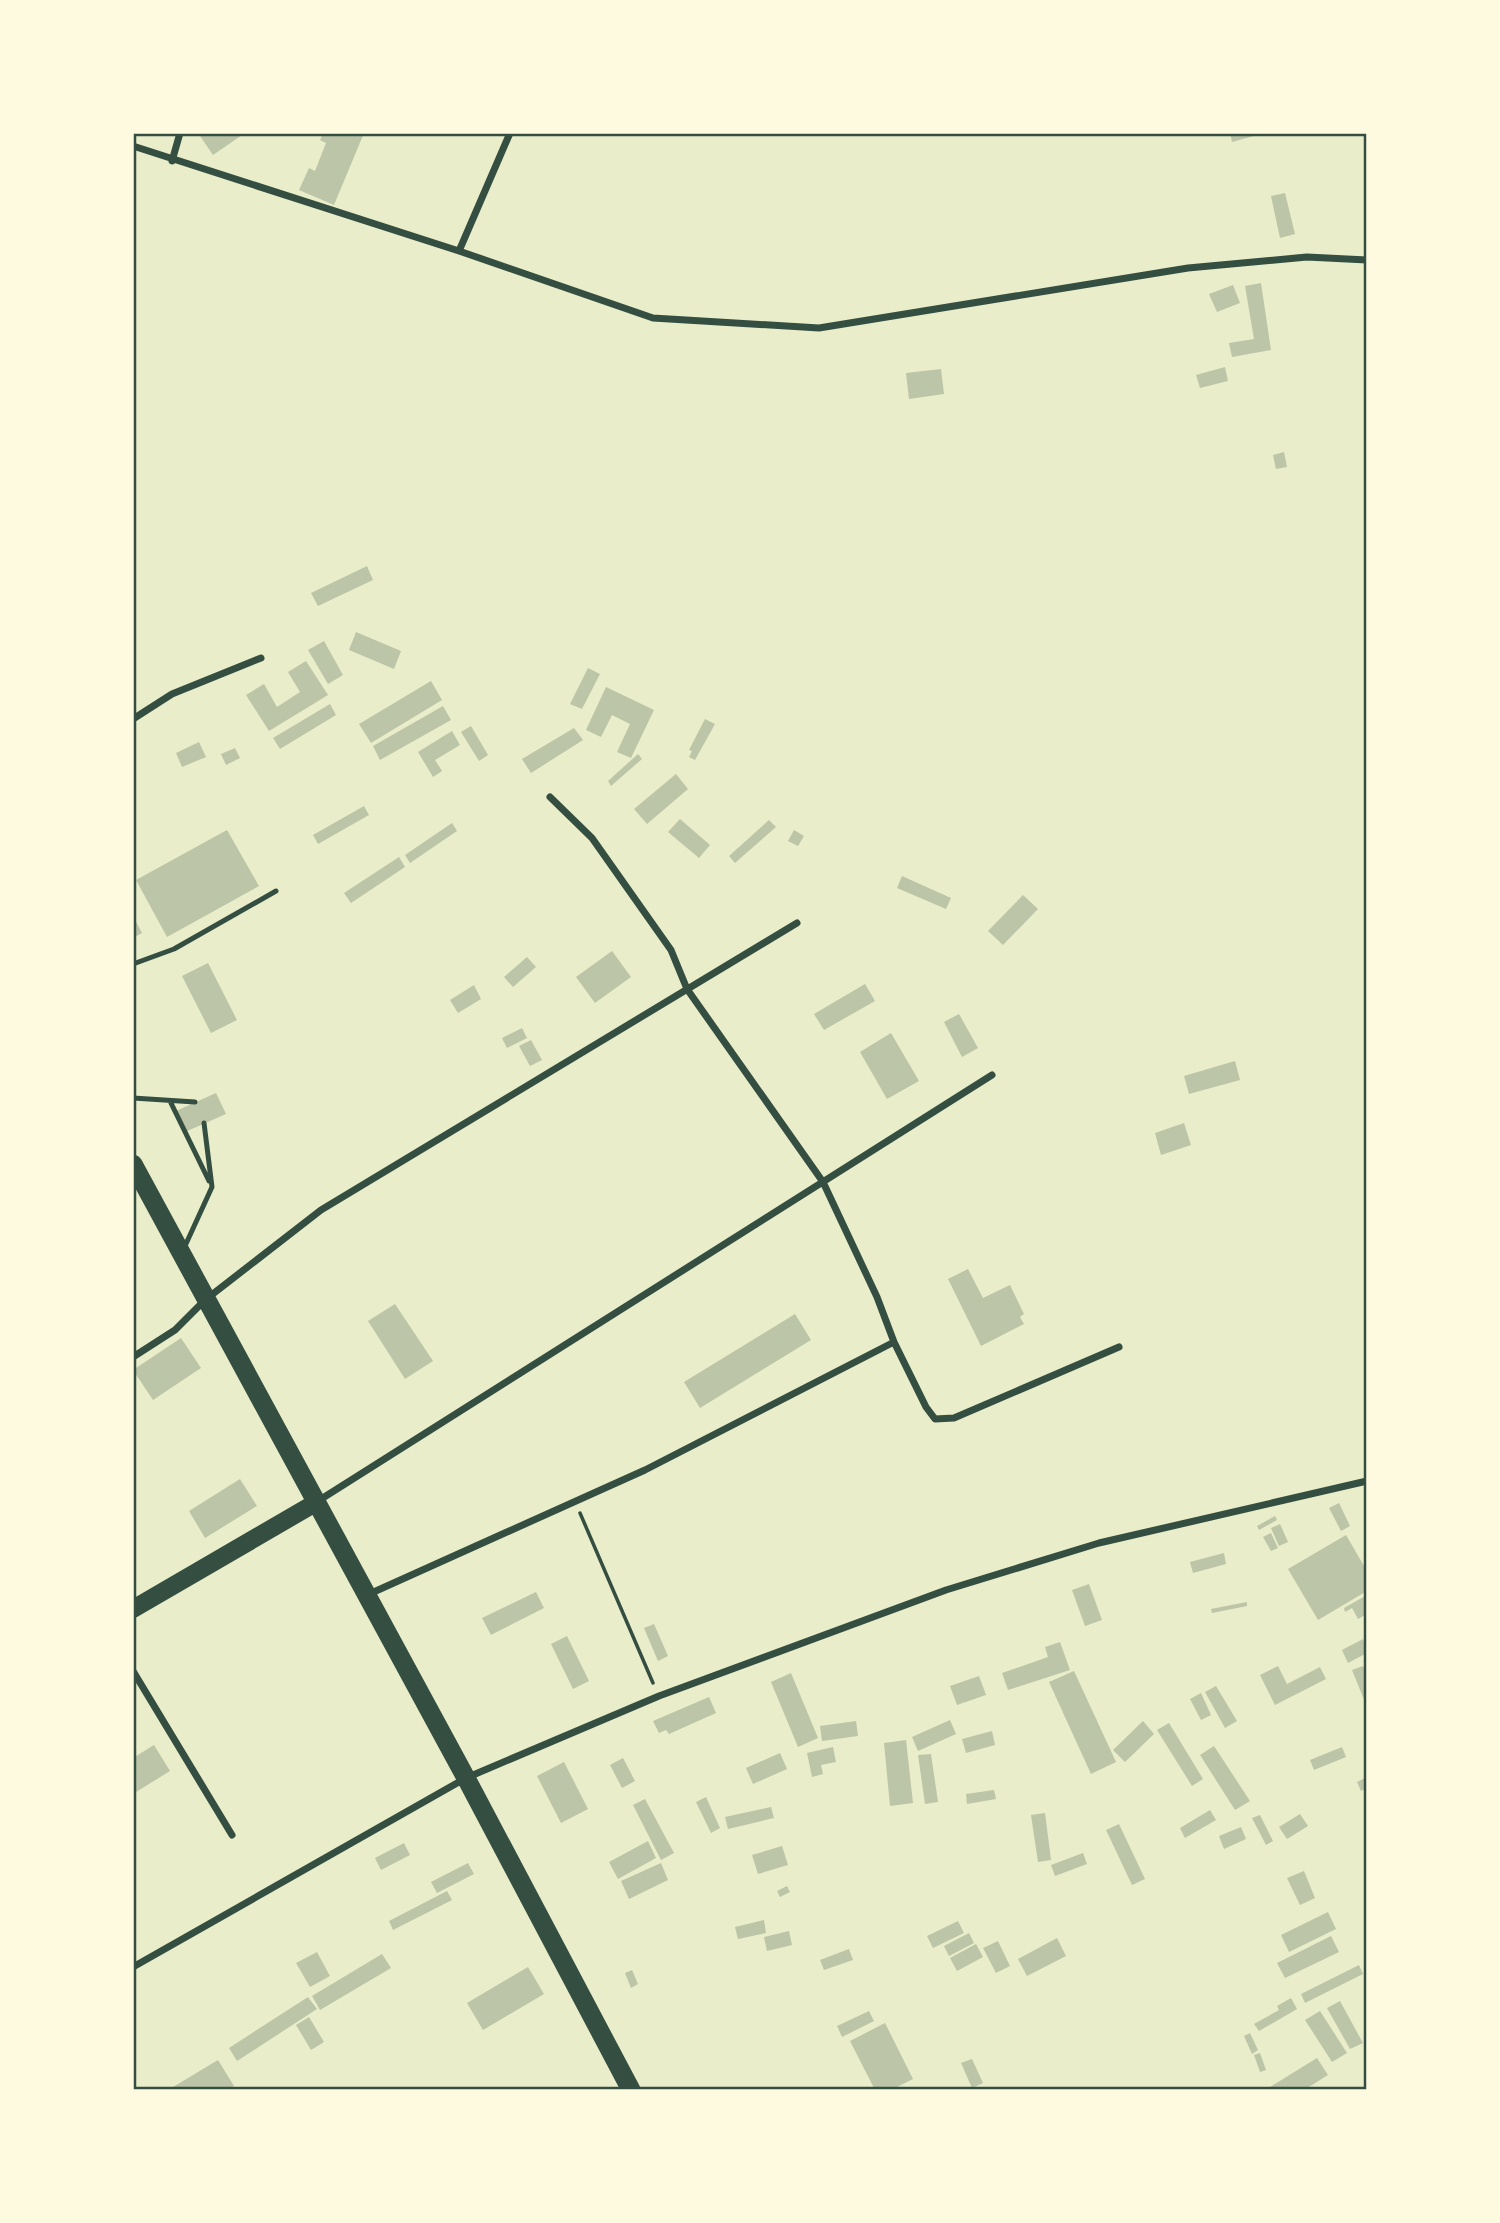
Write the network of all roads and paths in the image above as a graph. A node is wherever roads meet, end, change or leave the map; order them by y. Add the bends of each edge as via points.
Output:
1 (180, 133) edge
2 (510, 133) edge
3 (133, 146) edge
4 (172, 161) junction
5 (459, 251) junction
6 (1367, 260) edge
7 (261, 658) dead end
8 (133, 719) edge
9 (550, 797) dead end
10 (276, 891) dead end
11 (797, 923) dead end
12 (133, 964) edge
13 (687, 989) junction
14 (992, 1075) dead end
15 (133, 1098) edge
16 (170, 1101) junction
17 (195, 1102) dead end
18 (204, 1123) dead end
19 (133, 1164) edge
20 (823, 1182) junction
21 (212, 1187) junction
22 (181, 1255) junction
23 (205, 1300) junction
24 (894, 1342) junction
25 (1119, 1347) dead end
26 (133, 1357) edge
27 (1367, 1481) edge
28 (317, 1502) junction
29 (575, 1502) junction
30 (367, 1595) junction
31 (133, 1609) edge
32 (133, 1671) edge
33 (659, 1696) junction
34 (466, 1777) junction
35 (232, 1835) dead end
36 (133, 1967) edge
37 (631, 2090) edge

1 - 4 street
2 - 5 street
3 - 4 street
4 - 5 street
5 - 6 street via 653,318 818,328 1188,268 1307,257
7 - 8 street via 172,694
9 - 13 street via 592,838 671,950
10 - 12 lane via 174,949
11 - 13 street
13 - 20 street
13 - 23 street via 321,1210
14 - 20 street
15 - 16 lane
16 - 17 lane
16 - 21 lane
18 - 21 lane
19 - 22 highway
20 - 24 street
20 - 28 street
21 - 22 lane
22 - 23 highway
23 - 26 street via 175,1330
23 - 28 highway
24 - 25 street via 935,1419 954,1418
24 - 29 street
27 - 33 street via 1087,1546 946,1590
28 - 30 highway
28 - 31 main road
29 - 30 street
29 - 33 path
30 - 34 highway
32 - 35 street
33 - 34 street
34 - 36 street
34 - 37 highway

